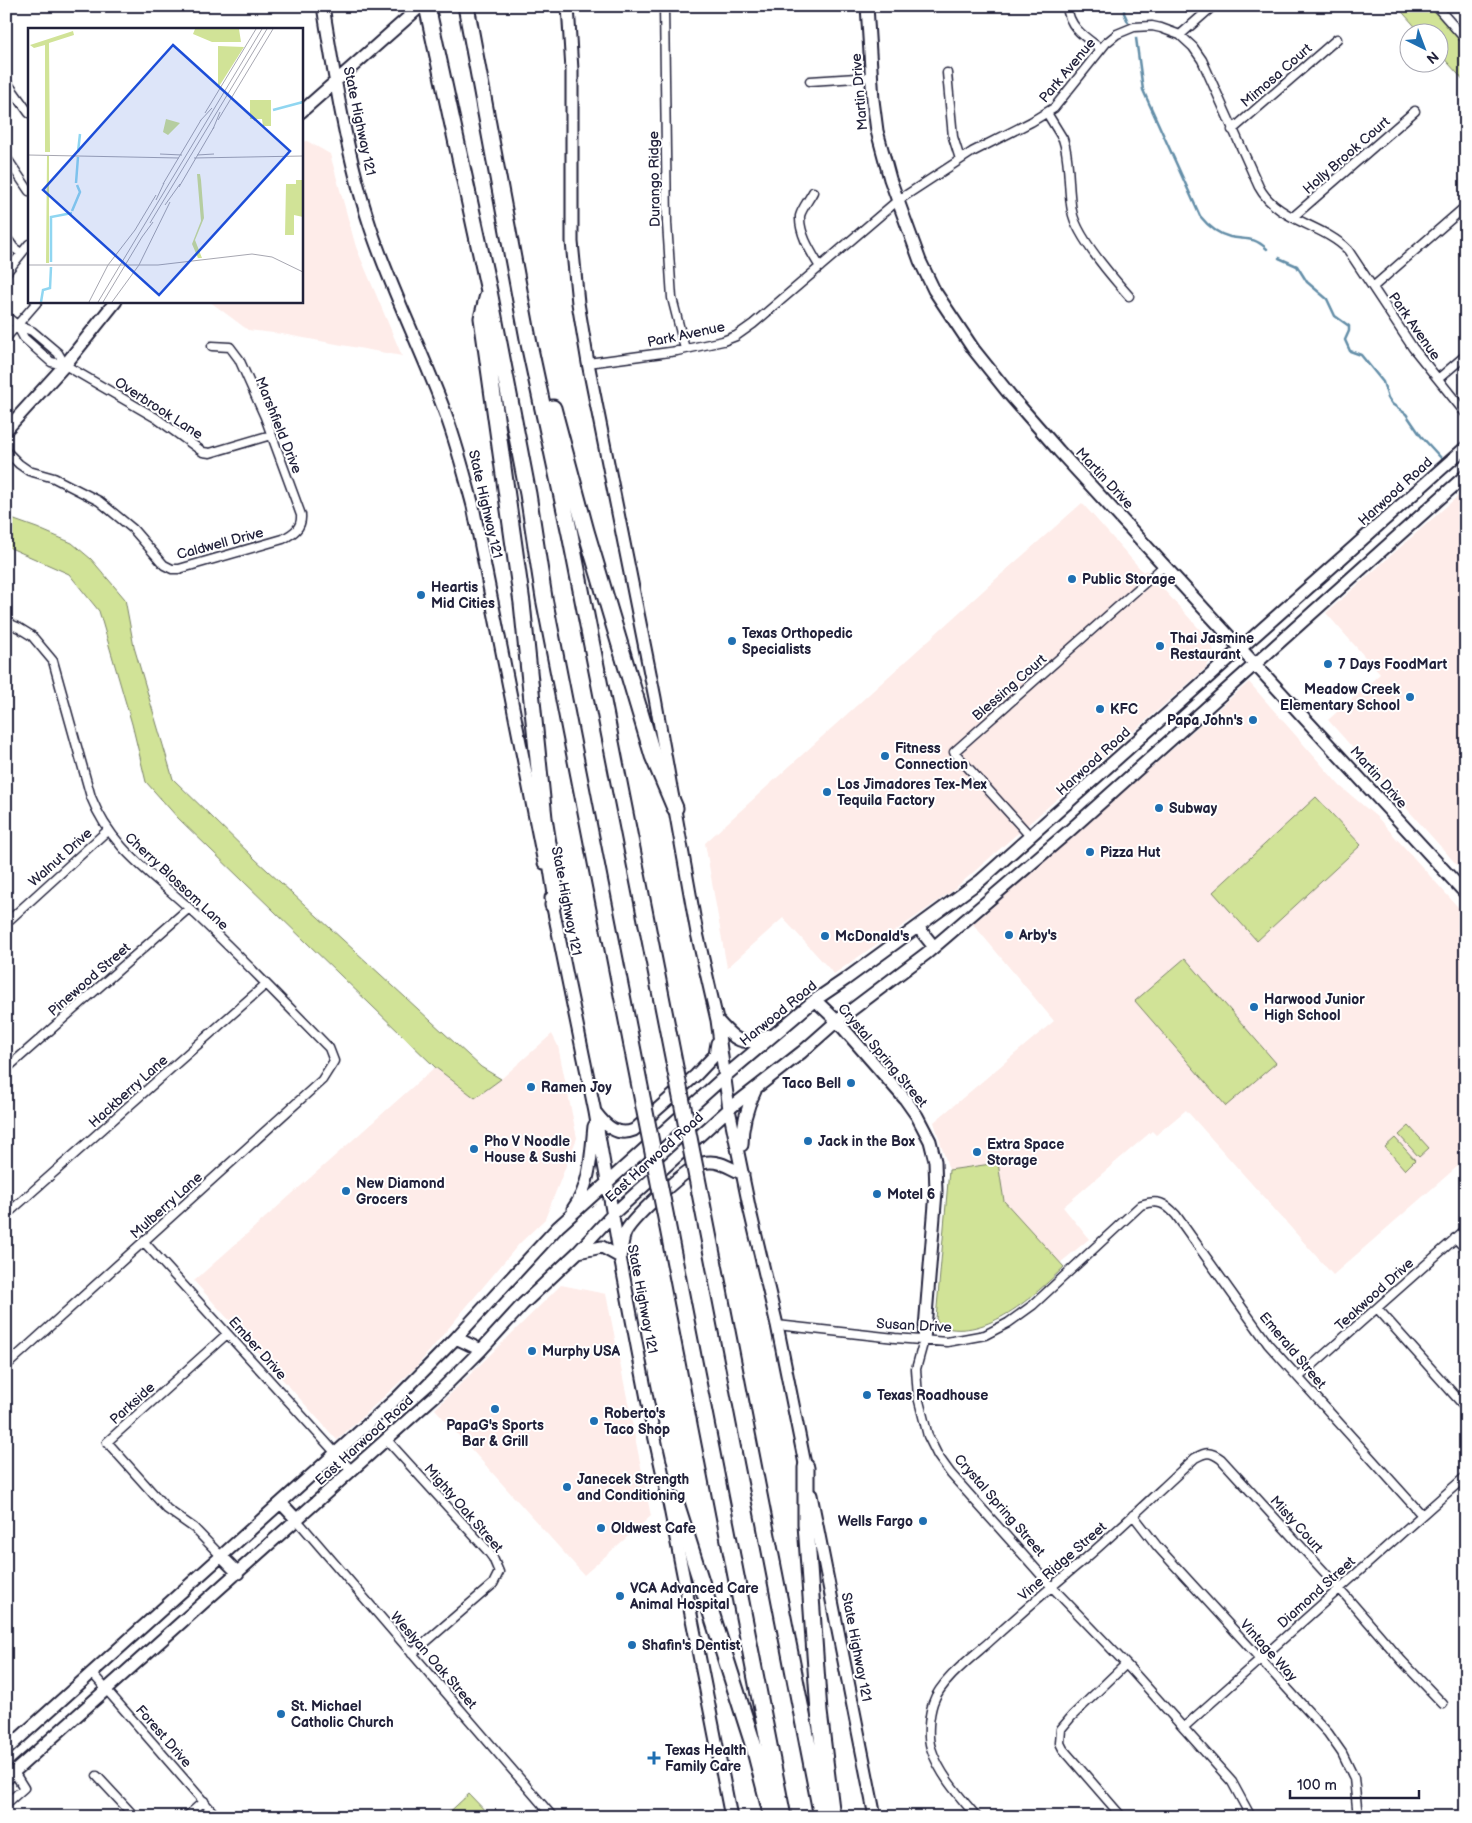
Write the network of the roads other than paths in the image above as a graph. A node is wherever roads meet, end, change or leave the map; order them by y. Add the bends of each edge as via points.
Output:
1 (323, 6) edge
2 (421, 6) edge
3 (427, 6) edge
4 (466, 6) edge
5 (568, 6) edge
6 (664, 6) edge
7 (867, 6) edge
8 (1067, 6) edge
9 (1213, 6) edge
10 (1436, 6) edge
11 (1180, 36) junction
12 (1337, 39) dead end
13 (1466, 40) edge
14 (1102, 49) junction
15 (947, 73) dead end
16 (872, 77) junction
17 (810, 81) dead end
18 (336, 82) junction
19 (8, 86) edge
20 (302, 111) edge
21 (1415, 111) dead end
22 (28, 112) edge
23 (1047, 113) junction
24 (1232, 130) junction
25 (6, 157) edge
26 (960, 160) junction
27 (28, 189) edge
28 (812, 192) dead end
29 (898, 201) junction
30 (1466, 206) edge
31 (1293, 217) junction
32 (6, 237) edge
33 (28, 245) edge
34 (21, 253) junction
35 (820, 267) junction
36 (6, 273) edge
37 (1373, 287) junction
38 (488, 291) junction
39 (1130, 296) dead end
40 (37, 302) edge
41 (115, 302) edge
42 (6, 316) edge
43 (17, 325) junction
44 (6, 338) edge
45 (530, 344) junction
46 (212, 346) dead end
47 (685, 349) junction
48 (1466, 355) edge
49 (588, 363) junction
50 (66, 365) junction
51 (1438, 379) junction
52 (1466, 414) edge
53 (6, 430) edge
54 (271, 435) junction
55 (1466, 447) edge
56 (6, 452) edge
57 (1466, 475) edge
58 (297, 530) joint
59 (1165, 565) junction
60 (1326, 572) junction
61 (1340, 588) junction
62 (6, 622) edge
63 (1241, 648) junction
64 (1256, 664) junction
65 (1132, 746) junction
66 (1141, 766) junction
67 (676, 808) junction
68 (108, 830) junction
69 (1030, 836) junction
70 (1044, 853) junction
71 (1466, 894) edge
72 (553, 905) junction
73 (189, 908) junction
74 (6, 922) edge
75 (918, 927) junction
76 (934, 947) junction
77 (266, 984) junction
78 (815, 1000) junction
79 (717, 1020) junction
80 (837, 1021) junction
81 (782, 1027) junction
82 (334, 1057) joint
83 (6, 1069) edge
84 (724, 1077) junction
85 (757, 1088) junction
86 (729, 1109) junction
87 (595, 1112) junction
88 (743, 1174) junction
89 (608, 1183) junction
90 (1151, 1202) joint
91 (613, 1214) junction
92 (6, 1216) edge
93 (558, 1227) junction
94 (1466, 1229) edge
95 (1456, 1238) junction
96 (144, 1242) junction
97 (1466, 1249) edge
98 (578, 1252) junction
99 (620, 1258) junction
100 (1377, 1308) junction
101 (778, 1325) junction
102 (227, 1334) junction
103 (456, 1338) junction
104 (924, 1340) junction
105 (481, 1350) junction
106 (6, 1366) edge
107 (1298, 1377) junction
108 (1466, 1408) edge
109 (387, 1440) junction
110 (1212, 1452) joint
111 (336, 1453) junction
112 (806, 1467) junction
113 (352, 1471) junction
114 (1466, 1476) edge
115 (667, 1493) junction
116 (281, 1503) junction
117 (1133, 1515) junction
118 (1422, 1515) junction
119 (297, 1520) junction
120 (222, 1556) junction
121 (238, 1573) junction
122 (1051, 1586) junction
123 (1339, 1588) junction
124 (149, 1621) junction
125 (164, 1639) junction
126 (412, 1654) junction
127 (1260, 1659) junction
128 (1126, 1664) junction
129 (92, 1672) junction
130 (107, 1689) junction
131 (1443, 1704) dead end
132 (1184, 1727) junction
133 (6, 1750) edge
134 (6, 1763) edge
135 (10, 1776) edge
136 (97, 1776) dead end
137 (204, 1801) junction
138 (6, 1804) edge
139 (135, 1817) edge
140 (186, 1817) edge
141 (218, 1817) edge
142 (553, 1817) edge
143 (731, 1817) edge
144 (772, 1817) edge
145 (783, 1817) edge
146 (822, 1817) edge
147 (832, 1817) edge
148 (875, 1817) edge
149 (977, 1817) edge
150 (1122, 1817) edge
151 (1251, 1817) edge
152 (1358, 1817) edge

1 - 18 main road, State Highway 121
2 - 18 main road
3 - 38 highway
4 - 45 highway
5 - 49 main road, State Highway 121 via 572,70 572,242
6 - 47 street, Durango Ridge via 666,223 672,298
7 - 16 main road, Martin Drive
8 - 14 street via 1076,30
9 - 11 street
10 - 13 street
11 - 14 street, Park Avenue via 1152,26 1134,27 1117,34
11 - 24 street, Park Avenue via 1193,46 1202,60
12 - 24 street, Mimosa Court
14 - 23 street, Park Avenue via 1060,102
15 - 26 street via 953,137
16 - 17 street
16 - 29 main road, Martin Drive via 877,131
18 - 20 main road
18 - 72 main road, State Highway 121 via 371,228 446,415 471,497
19 - 22 street
21 - 31 street, Holly Brook Court
23 - 26 street, Park Avenue
23 - 39 street via 1065,146 1072,213 1080,232
24 - 31 street, Park Avenue via 1262,192 1277,208
25 - 27 street
26 - 29 street, Park Avenue
28 - 35 street via 800,216 801,226
29 - 35 street, Park Avenue
29 - 59 main road, Martin Drive via 934,290 974,350 1059,451
30 - 37 street
31 - 37 street, Park Avenue via 1344,245
32 - 34 street
33 - 34 street
34 - 36 street
35 - 47 street, Park Avenue via 736,336
37 - 51 street, Park Avenue via 1413,348
38 - 72 highway via 482,318 522,602 544,818 556,894
38 - 145 highway, bridge via 528,494 544,598
40 - 43 street
41 - 50 main road
42 - 43 street, Overbrook Lane
43 - 44 street
43 - 50 street, Overbrook Lane via 32,330 58,353
43 - 50 street, Overbrook Lane via 24,338 50,362
45 - 67 highway via 542,362 588,540 653,756
45 - 146 highway, bridge
46 - 54 street, Marshfield Drive via 230,348 239,359
47 - 49 street, Park Avenue
48 - 51 street
49 - 67 main road, State Highway 121
50 - 53 main road
50 - 54 street, Overbrook Lane via 156,418 203,452 210,453
51 - 52 street, Park Avenue
54 - 58 street, Marshfield Drive via 301,515 302,522
55 - 60 main road, Harwood Road
56 - 58 street, Caldwell Drive via 29,470 54,478 105,506 133,529 158,560 172,569 283,539
57 - 61 main road
59 - 63 main road, Martin Drive
59 - 69 street, Blessing Court via 954,752
60 - 61 main road
60 - 63 main road, Harwood Road
61 - 64 main road
62 - 68 street, Cherry Blossom Lane via 32,636 54,661 91,798
63 - 64 main road, Martin Drive
63 - 65 main road, Harwood Road
64 - 66 main road
64 - 71 main road, Martin Drive
65 - 66 main road
65 - 69 main road, Harwood Road
66 - 70 main road
67 - 79 main road, State Highway 121 via 697,932
68 - 73 street, Cherry Blossom Lane via 131,857
68 - 74 street, Walnut Drive
69 - 70 main road
69 - 75 main road, Harwood Road via 980,882
70 - 76 main road
72 - 87 main road, State Highway 121
73 - 77 street, Cherry Blossom Lane
73 - 83 street, Pinewood Street
75 - 76 main road
75 - 78 main road, Harwood Road
76 - 80 main road
77 - 82 street, Cherry Blossom Lane
77 - 92 street, Hackberry Lane
78 - 80 main road, Crystal Spring Street
78 - 81 main road, Harwood Road
79 - 81 main road via 732,1037 744,1042 756,1041
79 - 84 main road, State Highway 121
79 - 87 main road via 715,1055 634,1130 617,1132 606,1126
80 - 85 main road
80 - 104 main road, Crystal Spring Street via 905,1099 930,1141 935,1161 936,1192
81 - 84 main road, Harwood Road
82 - 96 street, Mulberry Lane via 322,1080
84 - 86 main road, State Highway 121
84 - 89 main road, East Harwood Road
85 - 86 main road
85 - 88 main road via 748,1104 742,1128
86 - 88 main road, State Highway 121
86 - 91 main road, East Harwood Road
87 - 89 main road, State Highway 121
87 - 93 main road via 588,1176 580,1200
88 - 99 main road via 716,1162 702,1163 684,1173 626,1232
88 - 101 main road, State Highway 121
89 - 91 main road, State Highway 121
89 - 93 main road, East Harwood Road
90 - 104 street, Susan Drive via 1141,1205 1033,1305 1008,1323 985,1334 960,1340
90 - 107 street, Emerald Street via 1161,1202 1169,1207 1268,1344
91 - 98 main road, East Harwood Road
91 - 99 main road, State Highway 121
93 - 103 main road, East Harwood Road
94 - 95 street, Teakwood Drive
95 - 97 street
95 - 100 street, Teakwood Drive
96 - 102 street, Ember Drive
96 - 106 street, Mulberry Lane
98 - 99 main road via 602,1247
98 - 105 main road, East Harwood Road via 523,1304
99 - 115 main road, State Highway 121
100 - 107 street, Teakwood Drive
100 - 108 street
101 - 104 street, Susan Drive
101 - 112 main road, State Highway 121
102 - 111 street, Ember Drive
102 - 120 street, Parkside via 107,1442 167,1509 194,1528
103 - 105 main road
103 - 111 main road, East Harwood Road
104 - 122 street, Crystal Spring Street via 916,1369 918,1396 928,1436 938,1456
105 - 109 main road, East Harwood Road
107 - 118 street, Emerald Street
109 - 113 main road, East Harwood Road
109 - 126 street, Mighty Oak Street via 487,1550 499,1572 493,1584
110 - 117 street, Vine Ridge Street via 1195,1458
110 - 123 street, Misty Court
111 - 113 street, Ember Drive
111 - 116 main road, East Harwood Road
112 - 147 highway via 806,1524 818,1712
112 - 148 main road, State Highway 121
113 - 119 main road, East Harwood Road
114 - 118 street, Diamond Street
115 - 143 main road, State Highway 121
115 - 144 highway via 676,1503 754,1747
116 - 119 main road
116 - 120 main road, East Harwood Road
117 - 122 street, Vine Ridge Street
117 - 127 street, Vintage Way via 1157,1546
118 - 123 street, Diamond Street
119 - 121 main road, East Harwood Road
119 - 126 street, Weslyan Oak Street
120 - 121 main road
120 - 124 main road, East Harwood Road
121 - 125 main road, East Harwood Road
122 - 128 street, Crystal Spring Street
122 - 149 street, Vine Ridge Street via 949,1678 933,1702 931,1747 941,1769
123 - 127 street, Diamond Street
123 - 131 street, Misty Court
124 - 125 main road
124 - 129 main road, East Harwood Road
125 - 130 main road, East Harwood Road
126 - 142 street, Weslyan Oak Street
127 - 132 street, Diamond Street
127 - 152 street, Vintage Way via 1328,1733 1342,1753 1354,1778
128 - 132 street, Crystal Spring Street
128 - 150 street via 1060,1729 1063,1749
129 - 130 street, Forest Drive
129 - 133 main road, East Harwood Road
130 - 135 main road, East Harwood Road
130 - 137 street, Forest Drive
132 - 151 street, Crystal Spring Street via 1232,1782
134 - 135 main road
135 - 138 street via 24,1788
136 - 139 street
137 - 140 street
137 - 141 street, Forest Drive

